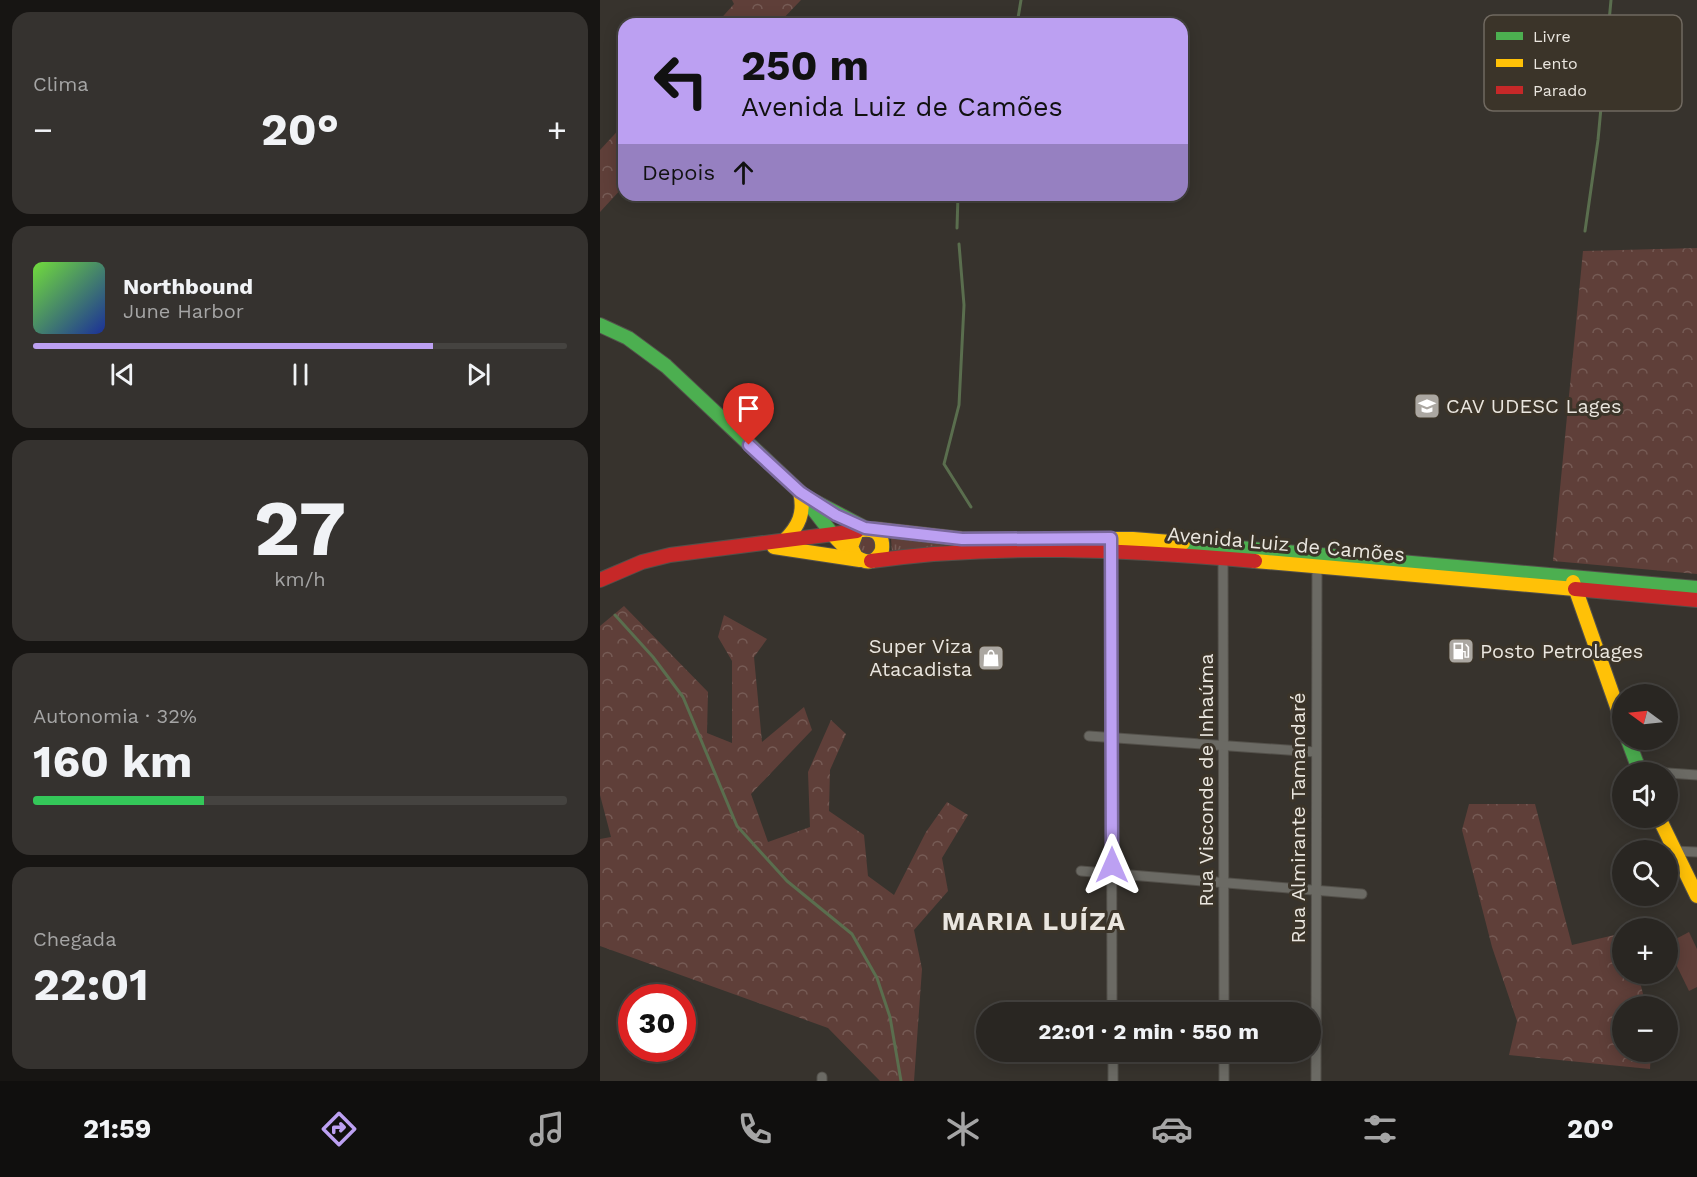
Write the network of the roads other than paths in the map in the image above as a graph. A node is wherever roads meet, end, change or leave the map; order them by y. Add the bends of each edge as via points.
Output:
1 (600, 325) edge
2 (800, 492) junction
3 (865, 529) junction
4 (832, 535) junction
5 (784, 541) junction
6 (1111, 544) junction
7 (756, 545) junction
8 (1223, 553) junction
9 (863, 559) junction
10 (1317, 561) junction
11 (600, 580) edge
12 (1573, 583) junction
13 (1697, 588) edge
14 (1697, 600) edge
15 (1612, 693) edge
16 (1089, 736) dead end
17 (1112, 738) junction
18 (1224, 746) junction
19 (1316, 752) junction
20 (1678, 774) edge
21 (1697, 775) edge
22 (1678, 851) edge
23 (1697, 852) edge
24 (1678, 859) edge
25 (1082, 872) dead end
26 (1112, 874) junction
27 (1224, 883) junction
28 (1316, 890) junction
29 (1362, 894) dead end
30 (1697, 896) edge
31 (1113, 1002) edge
32 (1224, 1002) edge
33 (1314, 1002) edge
34 (1113, 1062) edge
35 (1224, 1062) edge
36 (1315, 1062) edge
37 (1113, 1081) edge
38 (1224, 1081) edge
39 (1316, 1081) edge

1 - 2 main road via 628,338 657,359
2 - 3 main road
2 - 4 main road
2 - 5 main road via 802,515
3 - 4 main road
3 - 6 main road, Avenida Luiz de Camões via 962,539
3 - 9 main road via 851,547
3 - 9 main road via 882,535 884,545 880,555
4 - 5 main road
4 - 9 main road
5 - 7 main road
6 - 8 main road, Avenida Luiz de Camões
6 - 9 main road, Avenida Luiz de Camões
6 - 17 street
7 - 9 main road, Avenida Luiz de Camões
7 - 11 main road via 670,555
8 - 10 main road, Avenida Luiz de Camões
8 - 18 street, Rua Visconde de Inhaúma
10 - 12 main road, Avenida Luiz de Camões
10 - 19 street, Rua Almirante Tamandaré
12 - 13 main road, Avenida Luiz de Camões
12 - 14 main road, Avenida Luiz de Camões
12 - 15 main road
16 - 17 street
17 - 18 street
17 - 26 street
18 - 19 street
18 - 27 street, Rua Visconde de Inhaúma
19 - 28 street, Rua Almirante Tamandaré
20 - 21 street
22 - 23 street
24 - 30 main road
25 - 26 street
26 - 27 street
26 - 31 street
27 - 28 street
27 - 32 street, Rua Visconde de Inhaúma
28 - 29 street
28 - 33 street, Rua Almirante Tamandaré
34 - 37 street
35 - 38 street
36 - 39 street, Rua Almirante Tamandaré

